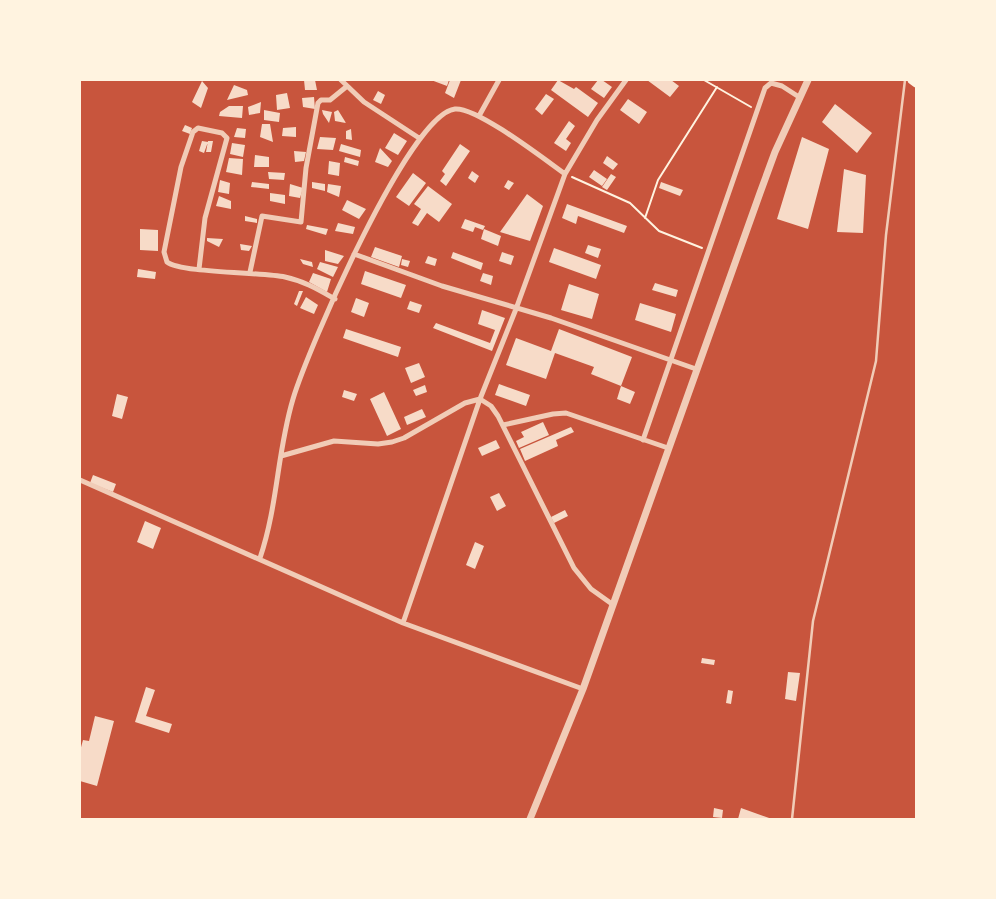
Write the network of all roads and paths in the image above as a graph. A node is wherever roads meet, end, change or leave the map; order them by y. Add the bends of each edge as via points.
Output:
1 (341, 80) edge
2 (499, 80) edge
3 (626, 80) edge
4 (704, 80) edge
5 (808, 80) edge
6 (905, 80) edge
7 (912, 80) edge
8 (916, 83) edge
9 (346, 87) junction
10 (717, 87) junction
11 (799, 97) junction
12 (757, 111) junction
13 (479, 116) junction
14 (419, 138) junction
15 (565, 174) junction
16 (645, 218) junction
17 (708, 251) junction
18 (354, 254) junction
19 (199, 269) junction
20 (250, 272) junction
21 (335, 299) junction
22 (516, 309) junction
23 (670, 361) junction
24 (696, 370) junction
25 (480, 399) junction
26 (503, 425) junction
27 (643, 440) junction
28 (668, 448) junction
29 (281, 456) junction
30 (80, 480) edge
31 (260, 558) junction
32 (612, 604) junction
33 (403, 623) junction
34 (583, 689) junction
35 (530, 819) edge
36 (792, 819) edge

1 - 9 street
2 - 13 street
3 - 15 street via 597,120
4 - 10 path
5 - 11 street
6 - 36 lane via 886,235 876,361 813,621
7 - 8 main road
9 - 14 street
9 - 20 street via 330,100 318,103 306,168 301,222 262,216
10 - 12 path
10 - 16 path via 658,180
11 - 12 street via 771,83 765,88
11 - 24 street via 763,185
12 - 17 street
13 - 14 street via 460,109 452,110 434,120
13 - 15 street
14 - 18 street
15 - 16 path via 624,199
15 - 22 street
16 - 17 path via 659,231
17 - 23 street
18 - 21 street
18 - 22 street
19 - 19 street via 171,265 164,257 181,167 193,132 198,128 222,133 227,138 205,218
19 - 20 street
20 - 21 street via 295,279
21 - 29 street via 305,363 292,400
22 - 23 street via 551,318
22 - 25 street
23 - 24 street
23 - 27 street
24 - 28 street
25 - 26 street via 495,410
25 - 29 street via 465,403 392,442 334,441
25 - 33 street
26 - 27 street via 566,413
26 - 32 street via 574,568 592,589
27 - 28 street
28 - 32 street
29 - 31 street via 272,520
30 - 31 street
31 - 33 street
32 - 34 street
33 - 34 street
34 - 35 street

